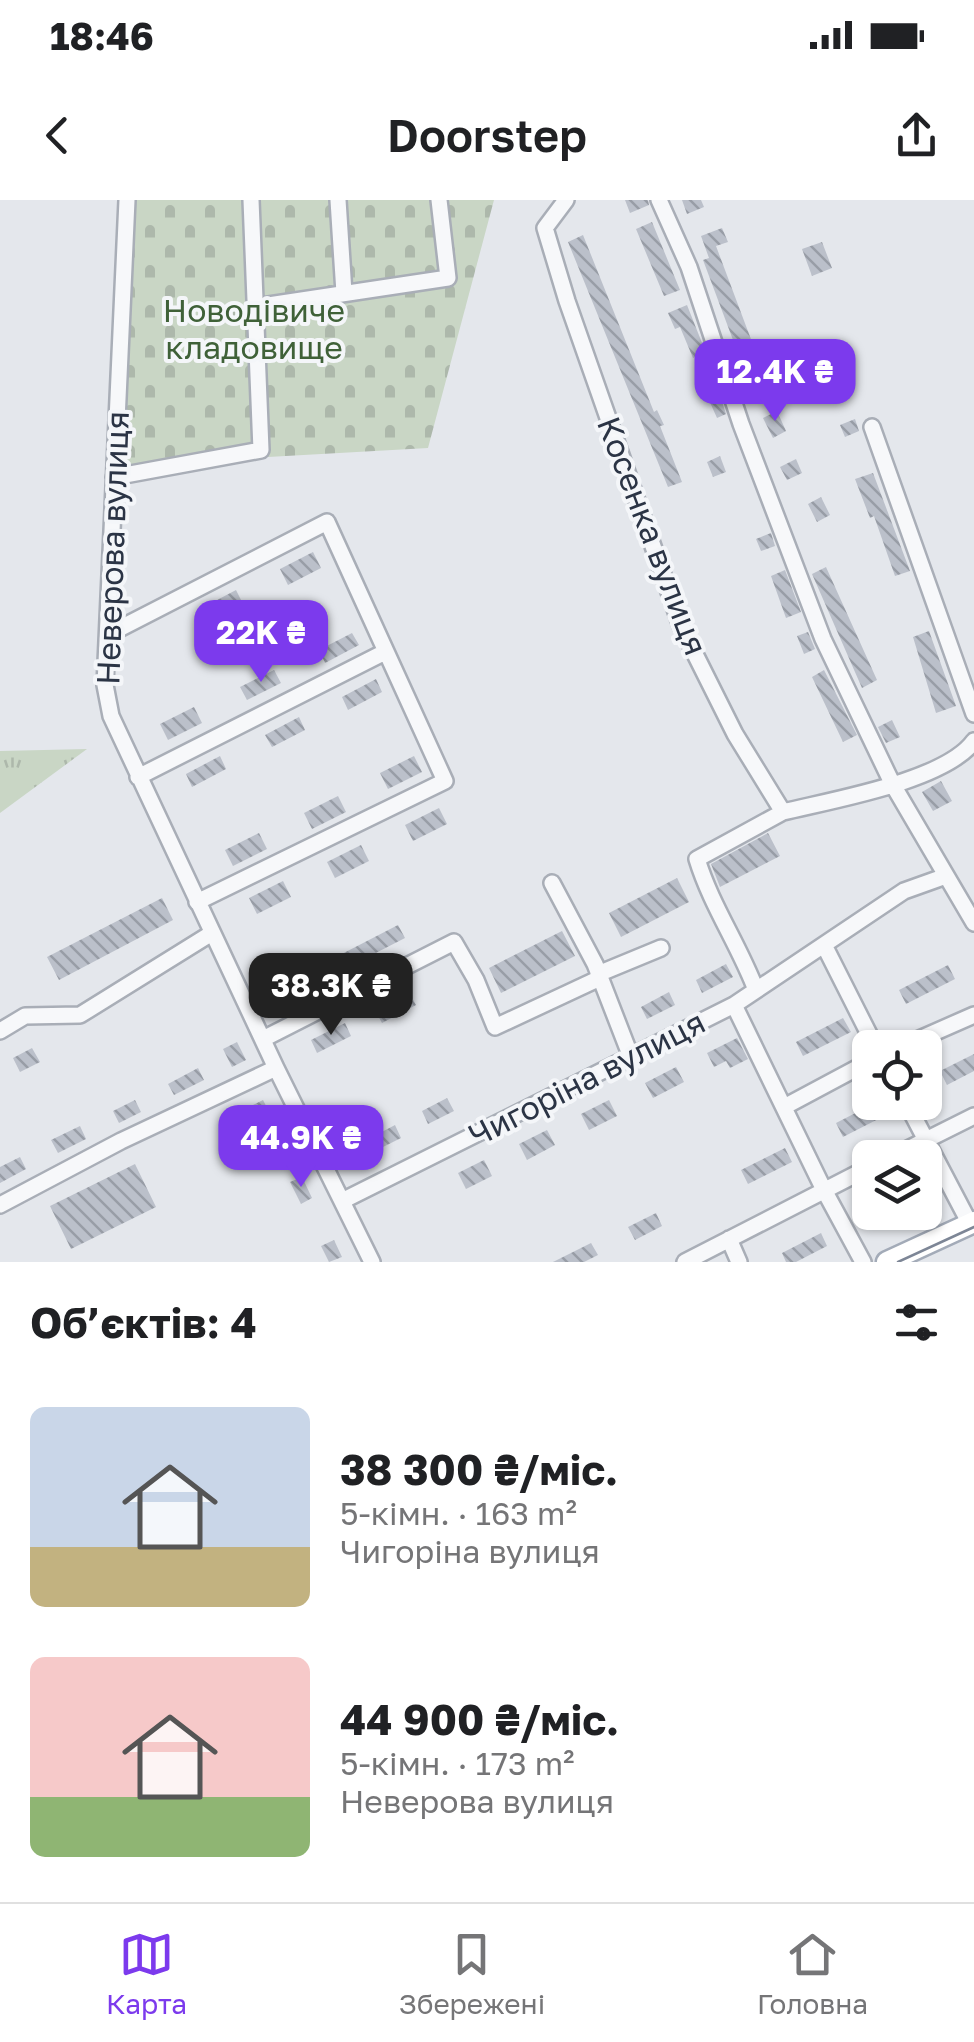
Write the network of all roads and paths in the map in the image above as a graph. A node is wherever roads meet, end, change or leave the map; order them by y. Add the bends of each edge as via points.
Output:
1 (127, 200) edge
2 (251, 200) edge
3 (338, 200) edge
4 (439, 200) edge
5 (566, 200) edge
6 (659, 200) edge
7 (344, 293) junction
8 (255, 307) junction
9 (872, 427) dead end
10 (114, 477) junction
11 (109, 634) junction
12 (385, 652) junction
13 (974, 714) edge
14 (974, 741) edge
15 (138, 777) junction
16 (893, 786) junction
17 (782, 812) junction
18 (946, 876) junction
19 (552, 883) dead end
20 (197, 902) junction
21 (974, 922) edge
22 (212, 932) junction
23 (824, 944) junction
24 (661, 948) dead end
25 (599, 976) junction
26 (756, 990) junction
27 (734, 1005) junction
28 (974, 1015) edge
29 (867, 1030) edge
30 (940, 1030) edge
31 (0, 1032) edge
32 (263, 1040) junction
33 (630, 1057) junction
34 (276, 1068) junction
35 (852, 1071) edge
36 (784, 1107) junction
37 (974, 1116) edge
38 (916, 1120) edge
39 (926, 1139) junction
40 (852, 1176) edge
41 (824, 1190) junction
42 (342, 1201) junction
43 (0, 1206) edge
44 (973, 1227) edge
45 (729, 1239) junction
46 (372, 1262) edge
47 (685, 1262) edge
48 (739, 1262) edge
49 (863, 1262) edge
50 (887, 1262) edge
51 (920, 1262) edge

1 - 10 street, Неверова вулиця
2 - 8 street
3 - 7 street
4 - 7 street via 448,278
5 - 17 street, Косенка вулиця via 545,228 680,626
6 - 16 street via 822,639
7 - 8 street
8 - 10 street via 260,450
9 - 13 street
10 - 11 street, Неверова вулиця
11 - 12 street via 327,522
11 - 15 street, Неверова вулиця via 105,685 111,716
12 - 15 street
12 - 20 street via 444,781
14 - 16 street via 964,755
15 - 20 street, Неверова вулиця
16 - 17 street
16 - 18 street
17 - 26 street via 697,858
18 - 21 street
18 - 23 street, Чигоріна вулиця via 904,891
19 - 25 street
20 - 22 street, Неверова вулиця
22 - 31 street via 80,1015 24,1016
22 - 32 street, Неверова вулиця
23 - 26 street, Чигоріна вулиця
23 - 29 street
24 - 25 street
25 - 32 street via 496,1027 454,942
25 - 33 street
26 - 27 street, Чигоріна вулиця
27 - 33 street, Чигоріна вулиця
27 - 36 street
28 - 30 street
32 - 34 street, Неверова вулиця
33 - 42 street, Чигоріна вулиця
34 - 42 street, Неверова вулиця
34 - 43 street
35 - 36 street
36 - 41 street
37 - 39 street
38 - 39 street
39 - 44 street
40 - 41 street
41 - 45 street
41 - 49 street
42 - 46 street, Неверова вулиця
44 - 50 main road
44 - 51 main road
45 - 47 street
45 - 48 street

